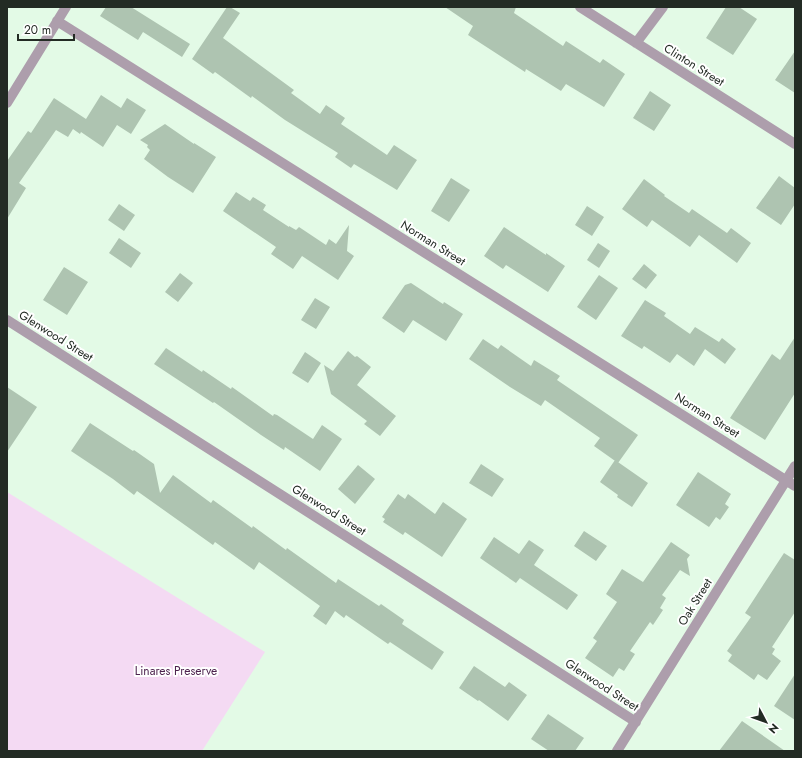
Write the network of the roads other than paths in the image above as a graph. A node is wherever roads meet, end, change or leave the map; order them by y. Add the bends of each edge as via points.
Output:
1 (66, 7) edge
2 (580, 7) edge
3 (663, 7) edge
4 (57, 21) junction
5 (636, 43) junction
6 (7, 103) edge
7 (795, 144) edge
8 (7, 320) edge
9 (795, 466) edge
10 (786, 480) junction
11 (795, 486) edge
12 (636, 722) junction
13 (617, 751) edge

1 - 4 street
2 - 5 street, Clinton Street
3 - 5 street
4 - 6 street
4 - 10 street, Norman Street
5 - 7 street, Clinton Street
8 - 12 street, Glenwood Street
9 - 10 street, Oak Street
10 - 11 street, Norman Street
10 - 12 street, Oak Street
12 - 13 street, Oak Street

